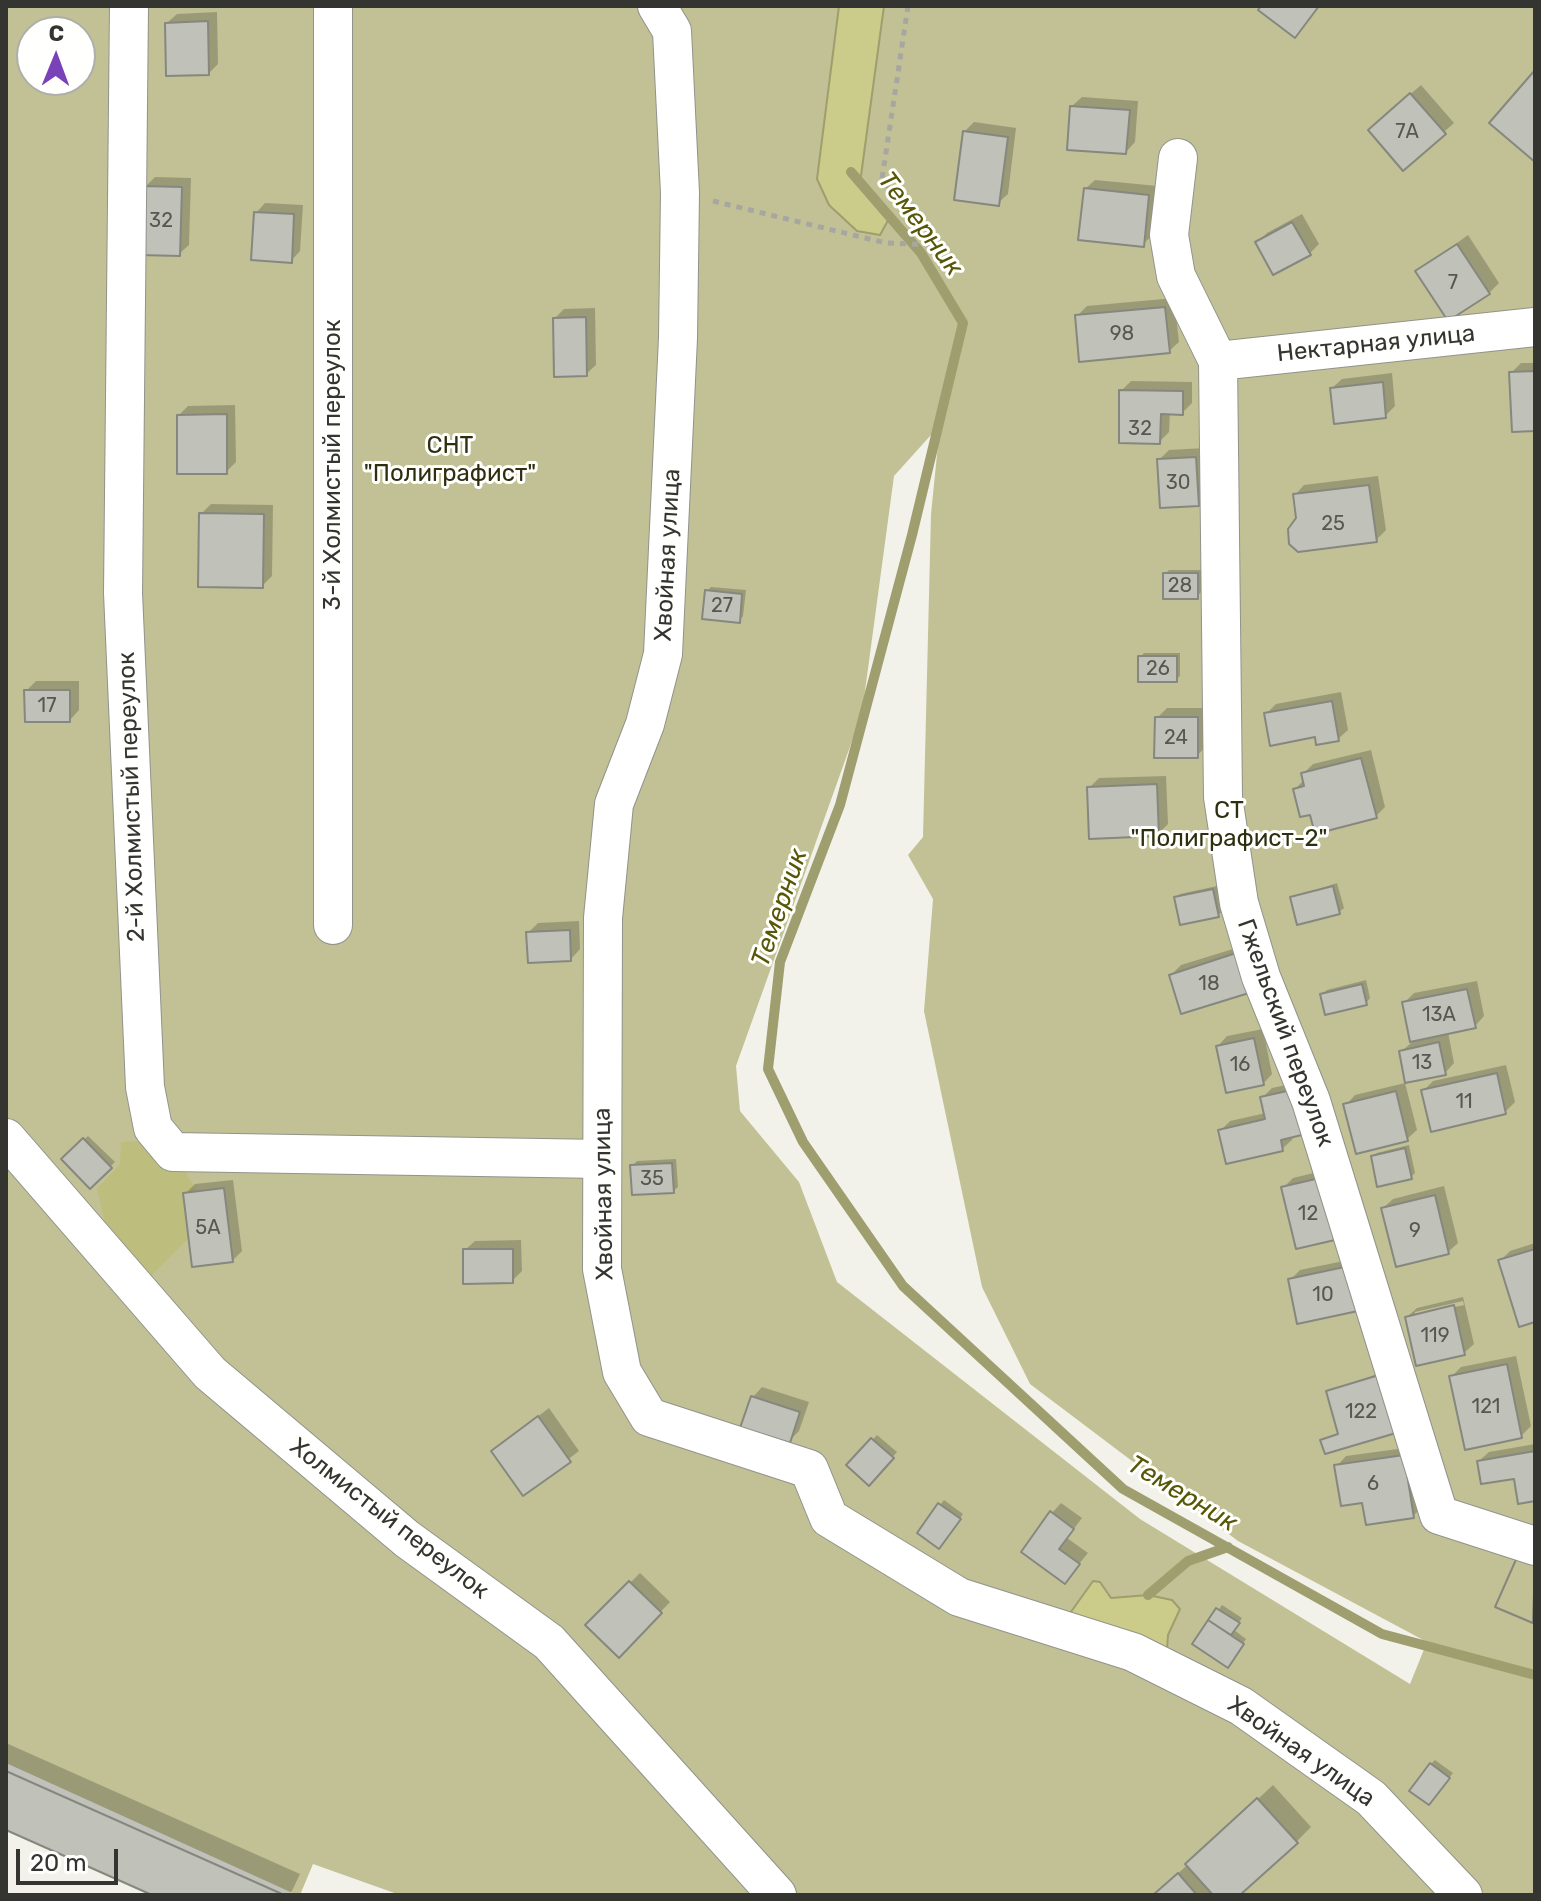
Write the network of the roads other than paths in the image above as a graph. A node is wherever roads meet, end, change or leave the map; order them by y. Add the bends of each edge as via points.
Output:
1 (129, 6) edge
2 (333, 6) edge
3 (657, 6) edge
4 (1178, 158) dead end
5 (1535, 327) edge
6 (1218, 361) junction
7 (333, 925) dead end
8 (6, 1138) edge
9 (602, 1159) junction
10 (1535, 1546) edge
11 (777, 1895) edge
12 (1463, 1895) edge

1 - 9 street, 2-й Холмистый переулок via 123,593 145,1087 153,1128 173,1152
2 - 7 street, 3-й Холмистый переулок
3 - 9 street, Хвойная улица via 672,31 680,193 663,654 645,724 614,804 603,918
4 - 6 street, Гжельский переулок via 1169,235 1176,276
5 - 6 street, Нектарная улица
6 - 10 street, Гжельский переулок via 1223,797 1239,903 1261,977 1311,1101 1439,1515
8 - 11 street, Холмистый переулок via 210,1373 407,1539 549,1642
9 - 12 street, Хвойная улица via 602,1269 622,1372 649,1417 809,1469 829,1518 959,1597 1133,1652 1241,1706 1371,1798

